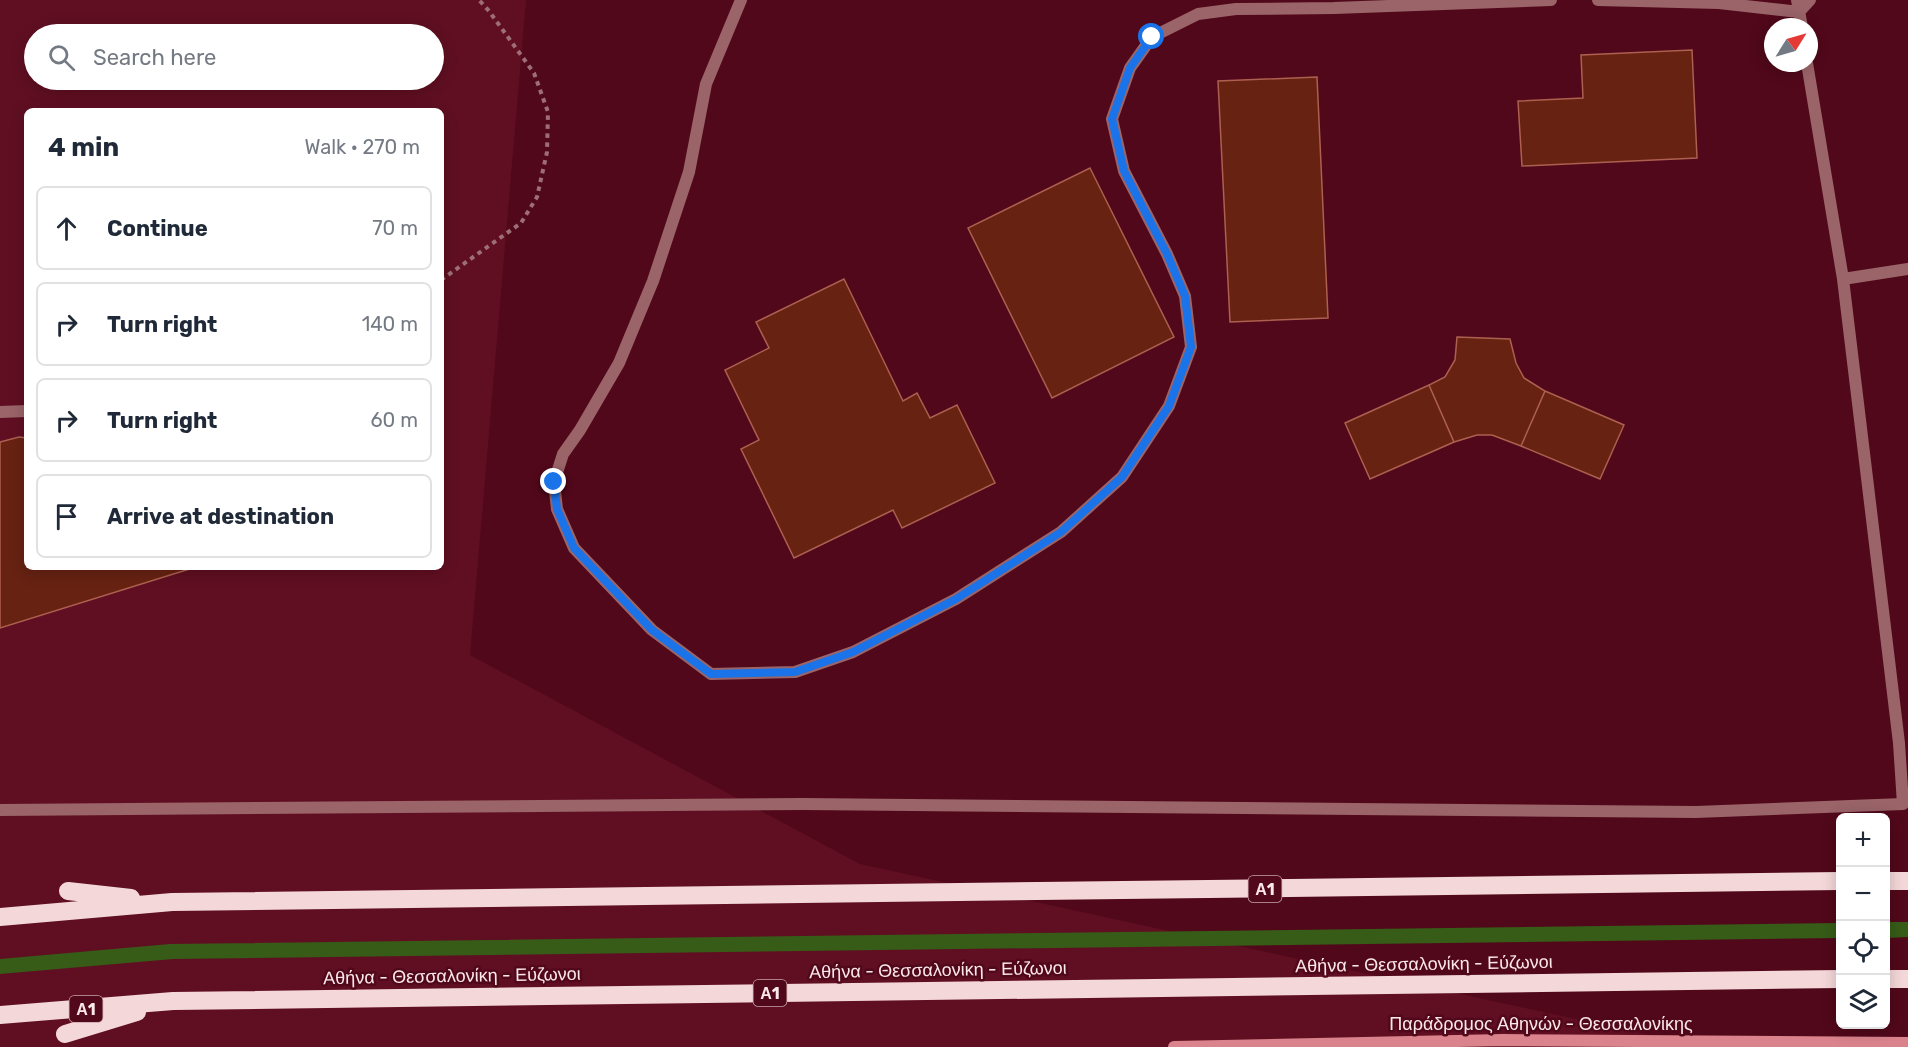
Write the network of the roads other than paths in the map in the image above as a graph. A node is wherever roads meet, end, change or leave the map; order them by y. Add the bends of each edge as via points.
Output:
1 (741, 0) edge
2 (1551, 0) edge
3 (1598, 0) edge
4 (1810, 0) edge
5 (1798, 6) edge
6 (1809, 72) edge
7 (1908, 269) edge
8 (1843, 279) junction
9 (24, 411) edge
10 (0, 412) edge
11 (1903, 741) edge
12 (1906, 804) edge
13 (0, 810) edge
14 (1836, 881) edge
15 (1890, 881) edge
16 (1908, 881) edge
17 (68, 891) dead end
18 (171, 902) junction
19 (0, 916) edge
20 (1836, 979) edge
21 (1890, 979) edge
22 (1908, 979) edge
23 (173, 1001) junction
24 (0, 1015) edge
25 (65, 1034) dead end
26 (1908, 1043) edge
27 (1251, 1046) edge
28 (1174, 1047) edge

1 - 2 street via 706,84 689,172 653,281 620,363 563,454 554,482 557,509 574,548 652,630 711,674 795,672 853,652 956,599 1061,532 1122,477 1169,406 1191,347 1185,296 1124,171 1112,119 1130,68 1152,37 1198,14 1236,9
3 - 5 street
4 - 5 street
6 - 8 street
7 - 8 street
8 - 11 street
9 - 10 street
11 - 12 street
12 - 13 street via 1696,812 803,804
14 - 18 highway, Α1
15 - 16 highway
17 - 18 highway
18 - 19 highway, Α1
20 - 23 highway, Αθήνα - Θεσσαλονίκη - Εύζωνοι / Α1
21 - 22 highway
23 - 24 highway, Αθήνα - Θεσσαλονίκη - Εύζωνοι / Α1
23 - 25 highway
26 - 27 main road, Παράδρομος Αθηνών - Θεσσαλονίκης via 1503,1040
27 - 28 main road, Παράδρομος Αθηνών - Θεσσαλονίκης

